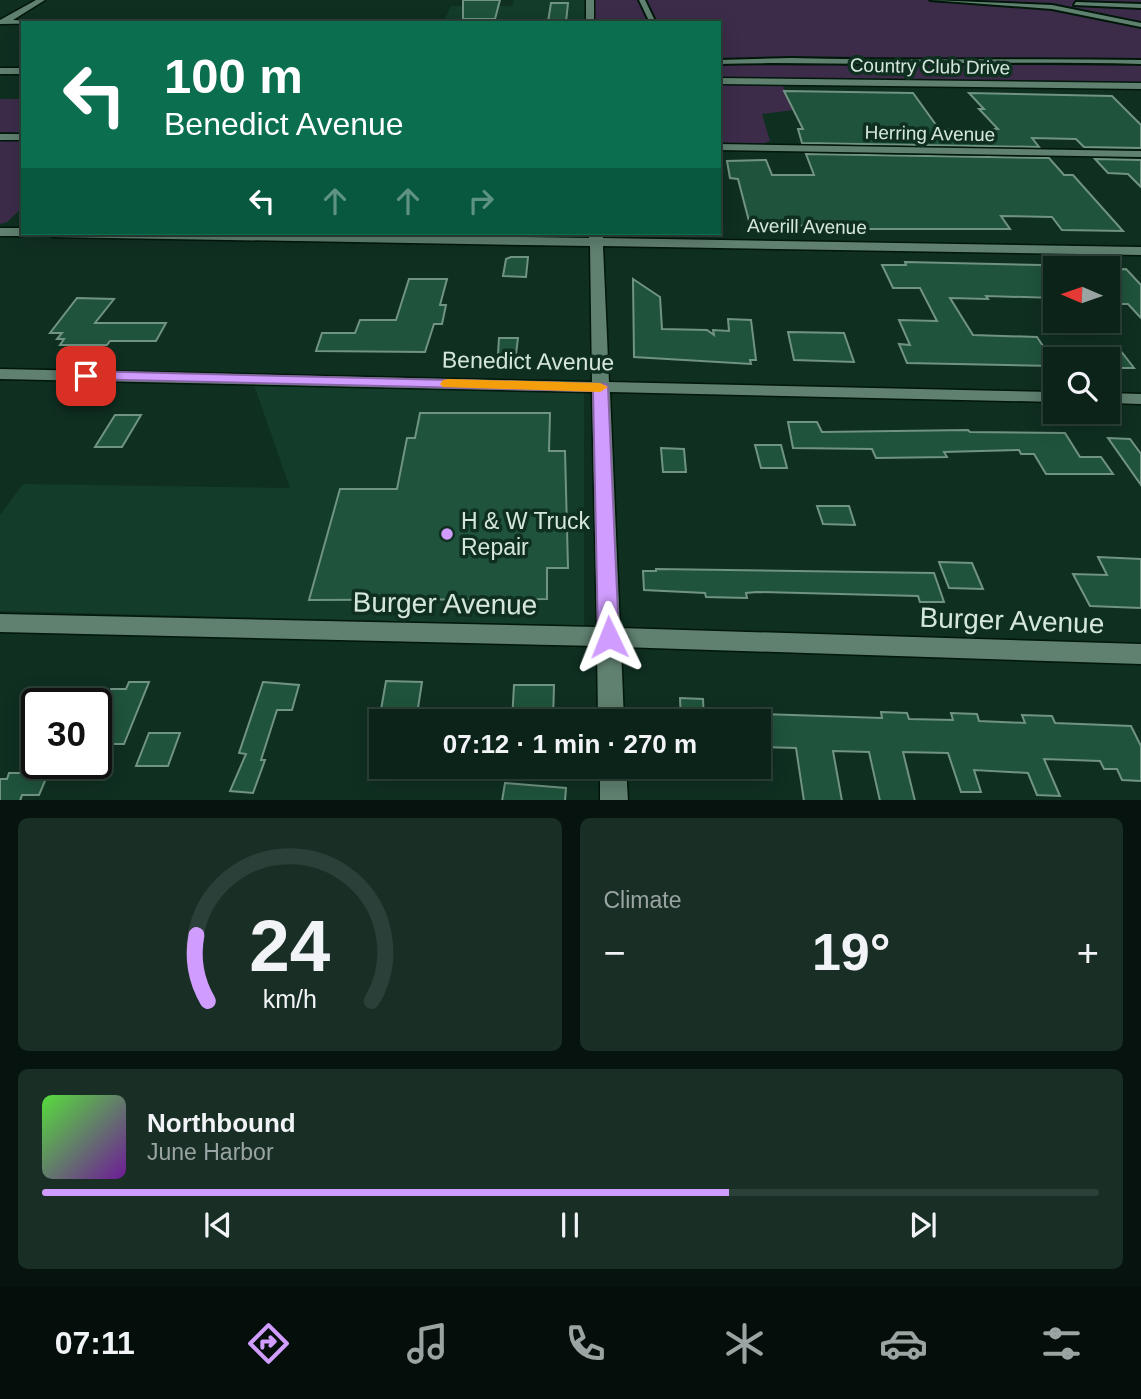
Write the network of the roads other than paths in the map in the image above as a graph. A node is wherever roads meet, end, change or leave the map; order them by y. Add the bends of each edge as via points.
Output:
1 (41, 0) edge
2 (590, 0) edge
3 (642, 0) edge
4 (933, 0) edge
5 (1034, 5) junction
6 (1141, 6) edge
7 (590, 21) edge
8 (652, 21) edge
9 (1, 23) edge
10 (21, 23) edge
11 (1141, 25) edge
12 (721, 62) edge
13 (1141, 62) edge
14 (0, 71) edge
15 (21, 71) edge
16 (721, 81) edge
17 (1141, 86) edge
18 (0, 137) edge
19 (21, 137) edge
20 (721, 147) edge
21 (1141, 153) edge
22 (0, 232) edge
23 (21, 232) edge
24 (324, 235) edge
25 (596, 237) edge
26 (1141, 251) edge
27 (0, 374) edge
28 (600, 387) junction
29 (1043, 397) edge
30 (1120, 398) edge
31 (1141, 399) edge
32 (0, 623) edge
33 (609, 637) junction
34 (1141, 654) edge
35 (611, 709) edge
36 (613, 779) edge
37 (614, 800) edge

1 - 9 street
2 - 7 street
3 - 8 lane
4 - 5 lane
5 - 6 lane
5 - 11 lane
9 - 10 street
12 - 13 lane
14 - 15 street
16 - 17 street, Country Club Drive
18 - 19 street
20 - 21 street, Herring Avenue
22 - 23 street
24 - 25 street, Averill Avenue
25 - 26 street, Averill Avenue
25 - 28 street
27 - 28 street, Benedict Avenue
28 - 29 street, Benedict Avenue
28 - 33 street
30 - 31 street
32 - 33 street, Burger Avenue
33 - 34 street, Burger Avenue
33 - 35 street
36 - 37 street

